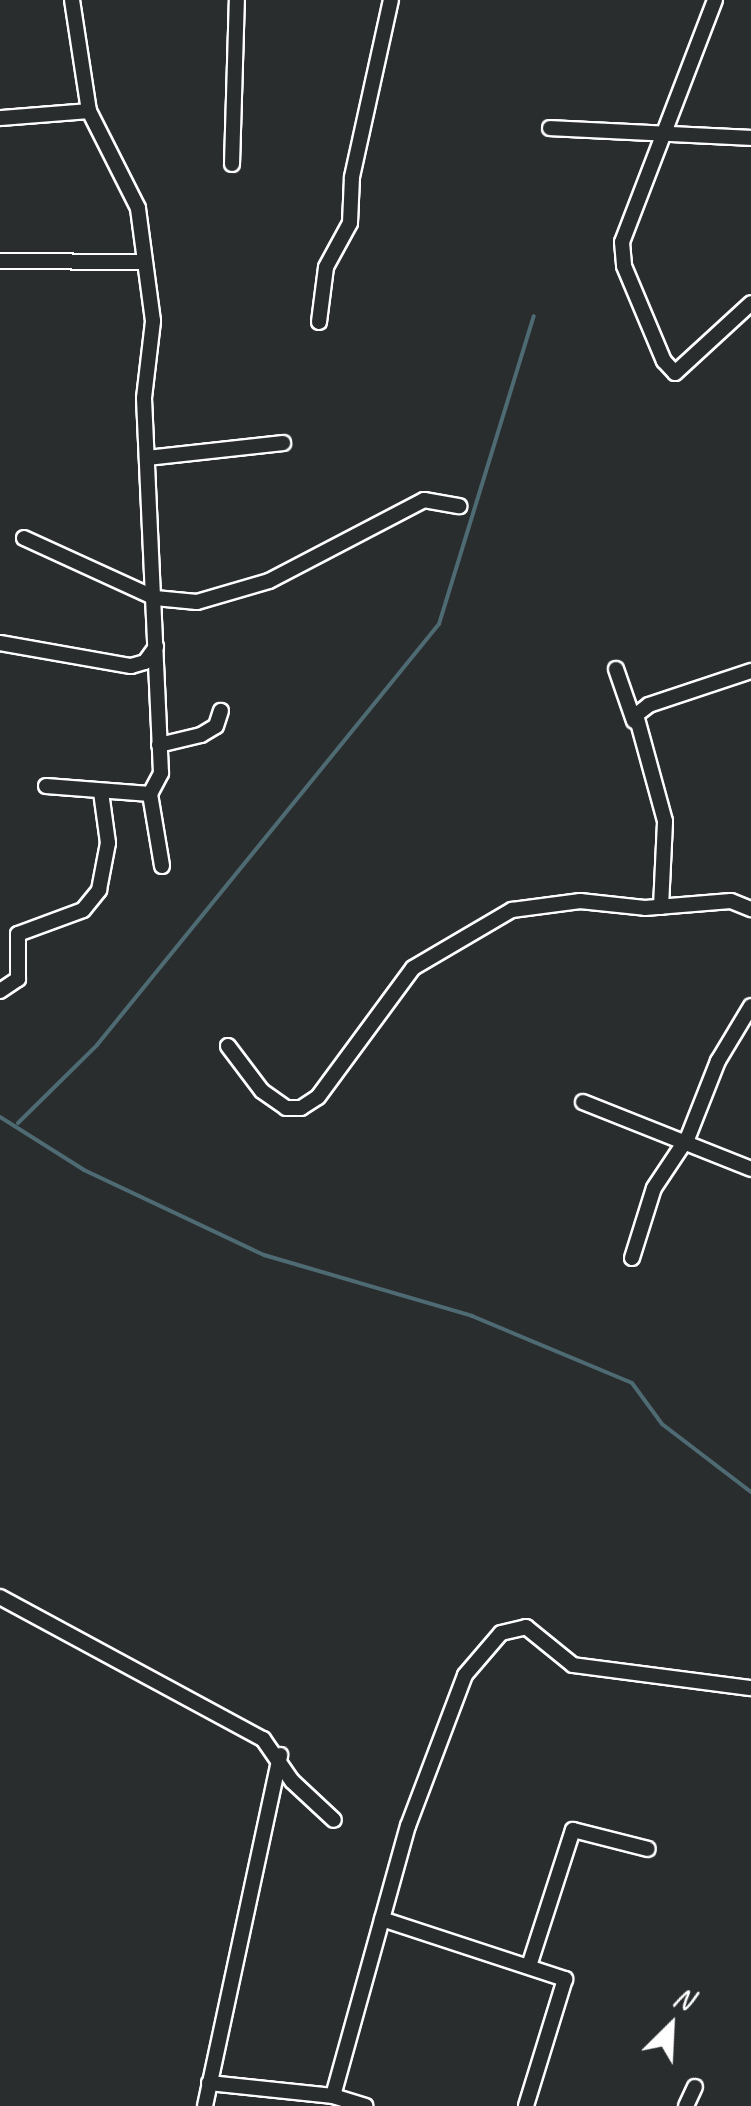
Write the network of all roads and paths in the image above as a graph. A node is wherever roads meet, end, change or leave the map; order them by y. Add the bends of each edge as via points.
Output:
1 (72, 0) edge
2 (237, 0) edge
3 (391, 0) edge
4 (715, 0) edge
5 (89, 111) junction
6 (0, 118) edge
7 (550, 128) dead end
8 (665, 132) junction
9 (751, 138) edge
10 (232, 164) dead end
11 (0, 261) edge
12 (142, 262) junction
13 (751, 303) edge
14 (318, 322) dead end
15 (282, 443) dead end
16 (147, 458) junction
17 (458, 506) dead end
18 (24, 538) dead end
19 (155, 598) junction
20 (0, 643) edge
21 (156, 647) junction
22 (616, 670) dead end
23 (751, 671) edge
24 (221, 711) dead end
25 (634, 722) junction
26 (159, 745) junction
27 (46, 786) dead end
28 (101, 792) junction
29 (150, 794) junction
30 (162, 866) dead end
31 (661, 907) junction
32 (751, 909) edge
33 (7, 940) edge
34 (0, 990) edge
35 (751, 1006) edge
36 (228, 1046) dead end
37 (582, 1102) dead end
38 (685, 1141) junction
39 (751, 1168) edge
40 (632, 1258) dead end
41 (0, 1597) edge
42 (751, 1688) edge
43 (280, 1755) junction
44 (334, 1820) dead end
45 (648, 1849) dead end
46 (382, 1918) junction
47 (529, 1966) junction
48 (210, 2083) junction
49 (695, 2087) dead end
50 (333, 2096) junction
51 (205, 2106) edge
52 (365, 2106) edge
53 (526, 2106) edge
54 (686, 2106) edge

1 - 5 street
2 - 10 street
3 - 14 street via 352,176 350,223 326,267
4 - 8 street
5 - 6 street
5 - 12 street via 133,192
7 - 8 street
8 - 9 street
8 - 13 street via 622,242 624,266 664,361 676,373
11 - 12 street
12 - 16 street via 153,321 144,398
15 - 16 street
16 - 19 street
17 - 19 street via 424,500 252,587 197,602
18 - 19 street
19 - 21 street
20 - 21 street via 131,666 145,662
21 - 26 street
22 - 25 street
23 - 25 street via 650,705
24 - 26 street via 216,726 200,736
25 - 31 street via 664,821
26 - 29 street via 160,772
27 - 28 street
28 - 29 street
28 - 33 street via 108,843 99,890 82,910
29 - 30 street
31 - 32 street via 731,902
31 - 36 street via 580,901 512,910 413,968 318,1097 301,1108 286,1108 262,1090
33 - 34 street via 18,979
35 - 38 street via 718,1060
37 - 38 street
38 - 39 street
38 - 40 street via 654,1188
41 - 43 street via 263,1739
42 - 46 street via 719,1689 573,1665 526,1627 501,1632 464,1675
43 - 44 street via 292,1781
43 - 48 street
45 - 47 street via 573,1830
46 - 47 street
46 - 50 street
47 - 53 street via 565,1979
48 - 50 street
48 - 51 street
49 - 54 street
50 - 52 street

